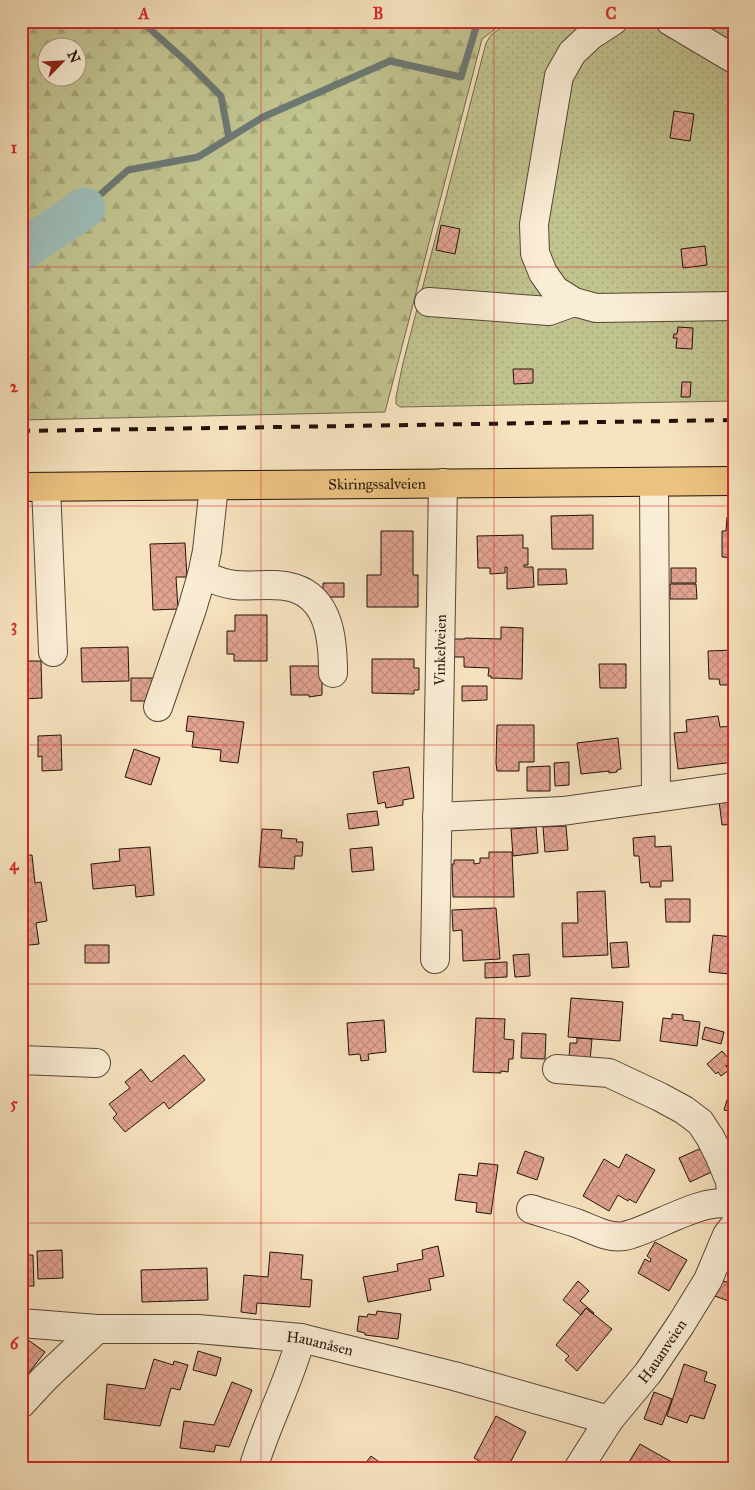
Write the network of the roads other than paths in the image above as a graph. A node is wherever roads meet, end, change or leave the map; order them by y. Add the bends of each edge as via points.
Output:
1 (613, 21) edge
2 (670, 21) edge
3 (734, 59) edge
4 (429, 302) dead end
5 (574, 302) junction
6 (734, 306) edge
7 (734, 481) edge
8 (654, 482) junction
9 (443, 483) junction
10 (214, 486) junction
11 (34, 487) edge
12 (202, 575) junction
13 (53, 652) dead end
14 (333, 673) dead end
15 (158, 707) dead end
16 (734, 787) edge
17 (656, 798) junction
18 (437, 817) junction
19 (435, 959) dead end
20 (21, 1060) edge
21 (96, 1063) dead end
22 (558, 1069) dead end
23 (531, 1209) dead end
24 (733, 1212) edge
25 (21, 1323) edge
26 (97, 1329) junction
27 (301, 1338) junction
28 (21, 1404) edge
29 (609, 1420) junction
30 (253, 1469) edge
31 (578, 1469) edge

1 - 5 street via 572,53 559,76 534,224 536,253 543,272 555,290
2 - 3 street
4 - 5 street via 549,311
5 - 6 street via 596,308
7 - 8 main road, Skiringssalveien
8 - 9 main road, Skiringssalveien
8 - 17 street
9 - 10 main road, Skiringssalveien
9 - 18 street, Vinkelveien
10 - 11 main road, Skiringssalveien
10 - 12 street
11 - 13 street
12 - 14 street via 234,585 292,587 311,597 328,624
12 - 15 street
16 - 17 street
17 - 18 street via 563,811
18 - 19 street, Vinkelveien
20 - 21 street
22 - 24 street via 609,1073 660,1096 700,1122 730,1181
23 - 24 street via 606,1234 623,1236 699,1207 718,1203
24 - 29 street, Hauanveien via 708,1280 648,1373
25 - 26 street, Hauanåsen
26 - 27 street, Hauanåsen via 198,1329
26 - 28 street
27 - 29 street, Hauanåsen via 454,1376
27 - 30 street
29 - 31 street, Hauanveien

